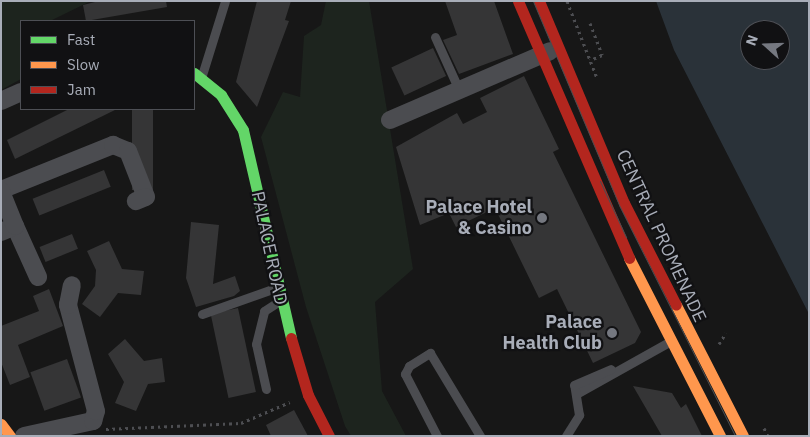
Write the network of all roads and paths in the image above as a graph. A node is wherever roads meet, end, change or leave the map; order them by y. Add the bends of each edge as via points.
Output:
1 (225, 1) edge
2 (518, 1) edge
3 (539, 1) edge
4 (567, 1) edge
5 (590, 23) dead end
6 (436, 38) dead end
7 (558, 47) junction
8 (539, 56) junction
9 (590, 60) junction
10 (198, 74) edge
11 (600, 87) dead end
12 (459, 90) junction
13 (20, 92) edge
14 (1, 101) edge
15 (390, 120) dead end
16 (642, 184) dead end
17 (1, 190) edge
18 (136, 201) dead end
19 (654, 211) dead end
20 (8, 229) edge
21 (38, 277) dead end
22 (72, 285) dead end
23 (275, 288) junction
24 (279, 301) junction
25 (202, 314) dead end
26 (688, 333) junction
27 (726, 333) dead end
28 (714, 335) dead end
29 (670, 342) junction
30 (718, 344) junction
31 (723, 352) dead end
32 (266, 389) dead end
33 (308, 395) junction
34 (759, 419) dead end
35 (1, 424) edge
36 (83, 428) edge
37 (10, 436) edge
38 (24, 436) edge
39 (328, 436) edge
40 (437, 436) edge
41 (480, 436) edge
42 (566, 436) edge
43 (720, 436) edge
44 (743, 436) edge
45 (768, 436) edge

1 - 10 lane
2 - 8 main road
3 - 7 main road, CENTRAL PROMENADE
4 - 9 path
5 - 9 path via 602,55
6 - 12 lane
7 - 8 street
7 - 26 main road, CENTRAL PROMENADE via 624,203
8 - 12 street
8 - 29 main road
9 - 11 path
10 - 23 main road, PALACE ROAD via 231,112 248,148
12 - 15 street
13 - 14 street
16 - 19 path, CENTRAL PROMENADE
17 - 18 street via 113,145 128,150 146,198
17 - 20 street
20 - 21 street
22 - 36 street via 68,305 96,411
23 - 24 main road, PALACE ROAD
23 - 25 lane
24 - 32 lane via 264,311 256,344
24 - 33 main road, PALACE ROAD
26 - 29 lane
26 - 44 main road, CENTRAL PROMENADE
27 - 30 path
28 - 30 path, CENTRAL PROMENADE
29 - 42 lane via 576,394 579,415
29 - 43 main road
30 - 31 path, CENTRAL PROMENADE
33 - 36 path via 242,423
33 - 39 main road, PALACE ROAD
34 - 45 path
35 - 37 main road
36 - 38 street
40 - 41 lane via 405,374 409,366 430,353

